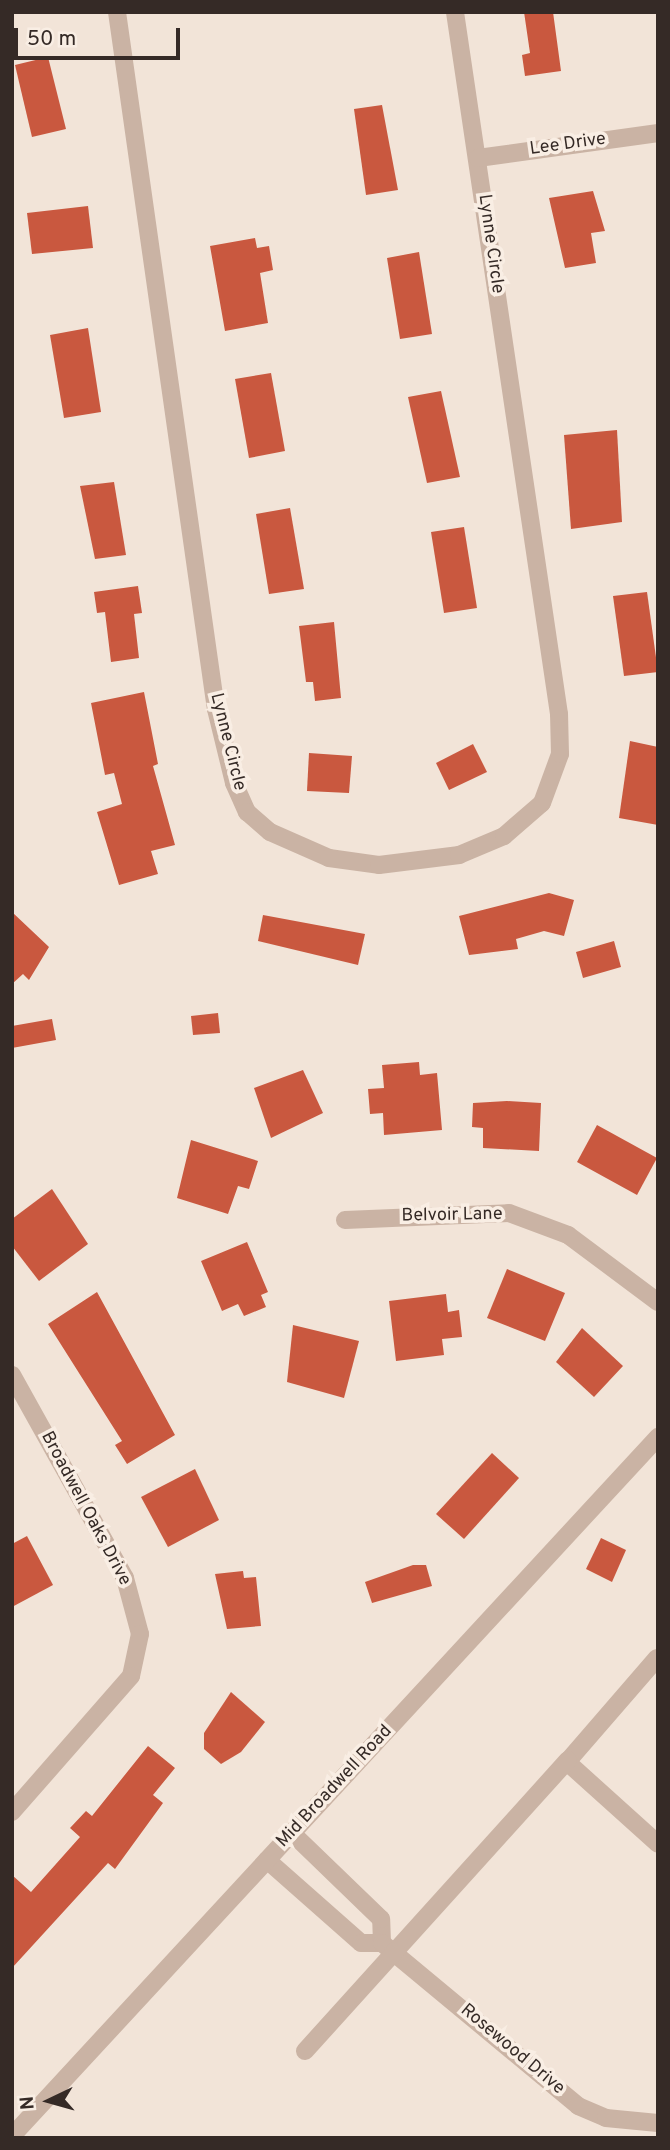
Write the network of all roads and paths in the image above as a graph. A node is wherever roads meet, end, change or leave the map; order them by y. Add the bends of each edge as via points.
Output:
1 (117, 12) edge
2 (455, 12) edge
3 (658, 133) edge
4 (478, 158) junction
5 (345, 1220) dead end
6 (658, 1302) edge
7 (12, 1375) edge
8 (658, 1437) edge
9 (657, 1658) edge
10 (568, 1760) junction
11 (12, 1812) edge
12 (292, 1833) junction
13 (658, 1844) edge
14 (267, 1860) junction
15 (388, 1947) junction
16 (304, 2051) dead end
17 (658, 2123) edge
18 (12, 2136) edge

1 - 4 street, Lynne Circle via 216,709 234,783 247,812 270,832 329,858 379,864 481,848 542,803 560,754
2 - 4 street, Lynne Circle
3 - 4 street, Lee Drive
5 - 6 street, Belvoir Lane via 509,1213 568,1235
7 - 11 street, Broadwell Oaks Drive via 125,1578 141,1634 131,1676
8 - 12 street, Mid Broadwell Road
9 - 10 street
10 - 13 street
10 - 15 street
12 - 14 street, Mid Broadwell Road
12 - 15 street via 381,1919
14 - 15 street, Rosewood Drive via 361,1943
14 - 18 street, Mid Broadwell Road
15 - 16 street
15 - 17 street, Rosewood Drive via 578,2106 606,2118

